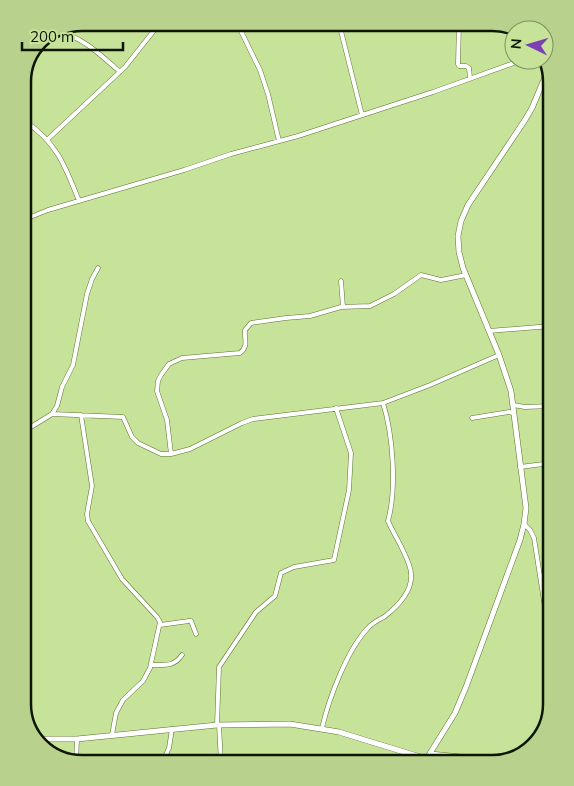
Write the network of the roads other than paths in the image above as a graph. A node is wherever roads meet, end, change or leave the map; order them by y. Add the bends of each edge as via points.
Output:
1 (153, 31) edge
2 (241, 31) edge
3 (341, 31) edge
4 (459, 31) edge
5 (64, 35) edge
6 (504, 66) edge
7 (120, 72) junction
8 (470, 78) junction
9 (543, 83) edge
10 (362, 115) junction
11 (31, 126) edge
12 (48, 139) junction
13 (279, 141) junction
14 (79, 201) junction
15 (31, 216) edge
16 (98, 268) dead end
17 (466, 275) junction
18 (341, 281) dead end
19 (343, 307) junction
20 (543, 327) edge
21 (489, 331) junction
22 (499, 355) junction
23 (383, 402) junction
24 (514, 405) junction
25 (543, 406) edge
26 (336, 408) junction
27 (514, 413) junction
28 (52, 414) junction
29 (81, 414) junction
30 (472, 418) dead end
31 (31, 428) edge
32 (171, 454) junction
33 (543, 464) edge
34 (520, 466) junction
35 (524, 524) junction
36 (540, 576) junction
37 (543, 576) edge
38 (543, 595) edge
39 (160, 625) junction
40 (196, 634) dead end
41 (182, 655) dead end
42 (150, 665) junction
43 (218, 725) junction
44 (322, 728) junction
45 (172, 729) junction
46 (112, 735) junction
47 (45, 739) edge
48 (77, 739) junction
49 (76, 755) edge
50 (166, 755) edge
51 (220, 755) edge
52 (413, 755) edge
53 (429, 755) edge

1 - 7 street
2 - 13 street via 260,70
3 - 10 street
4 - 8 street via 458,64 469,68
5 - 7 street via 99,54
6 - 8 street
7 - 12 street
8 - 10 street
9 - 17 main road via 525,120 461,221 459,252
10 - 13 street
11 - 12 street
12 - 14 street via 65,165
13 - 14 street
14 - 15 street
16 - 28 street via 88,294 73,365
17 - 19 street via 441,280 419,275 376,304
17 - 21 main road
18 - 19 street
19 - 32 street via 306,317 251,323 245,330 246,344 240,353 182,358 169,364 157,385
20 - 21 street
21 - 22 main road
22 - 23 street
22 - 24 main road
23 - 26 street
23 - 44 street via 392,446 392,506 388,521 412,574 398,604 363,634 340,676
24 - 25 street
24 - 27 main road
26 - 32 street via 253,419 190,449
26 - 43 street via 350,453 347,502 334,560 294,567 281,574 275,596 256,612 219,667
27 - 30 street
27 - 34 main road
28 - 29 street
28 - 31 street
29 - 32 street via 123,417 138,444 161,454
29 - 39 street via 92,486 88,521 122,579 157,616
33 - 34 street
34 - 35 main road via 526,508
35 - 36 street via 534,538
35 - 53 main road via 466,688
36 - 37 street
36 - 38 street
39 - 40 street via 191,621
39 - 42 street
41 - 42 street via 172,665
42 - 46 street via 147,674 116,712
43 - 44 main road via 290,724
43 - 45 main road
43 - 51 street
44 - 52 main road
45 - 46 main road
45 - 50 street
46 - 48 main road
47 - 48 main road
48 - 49 street

